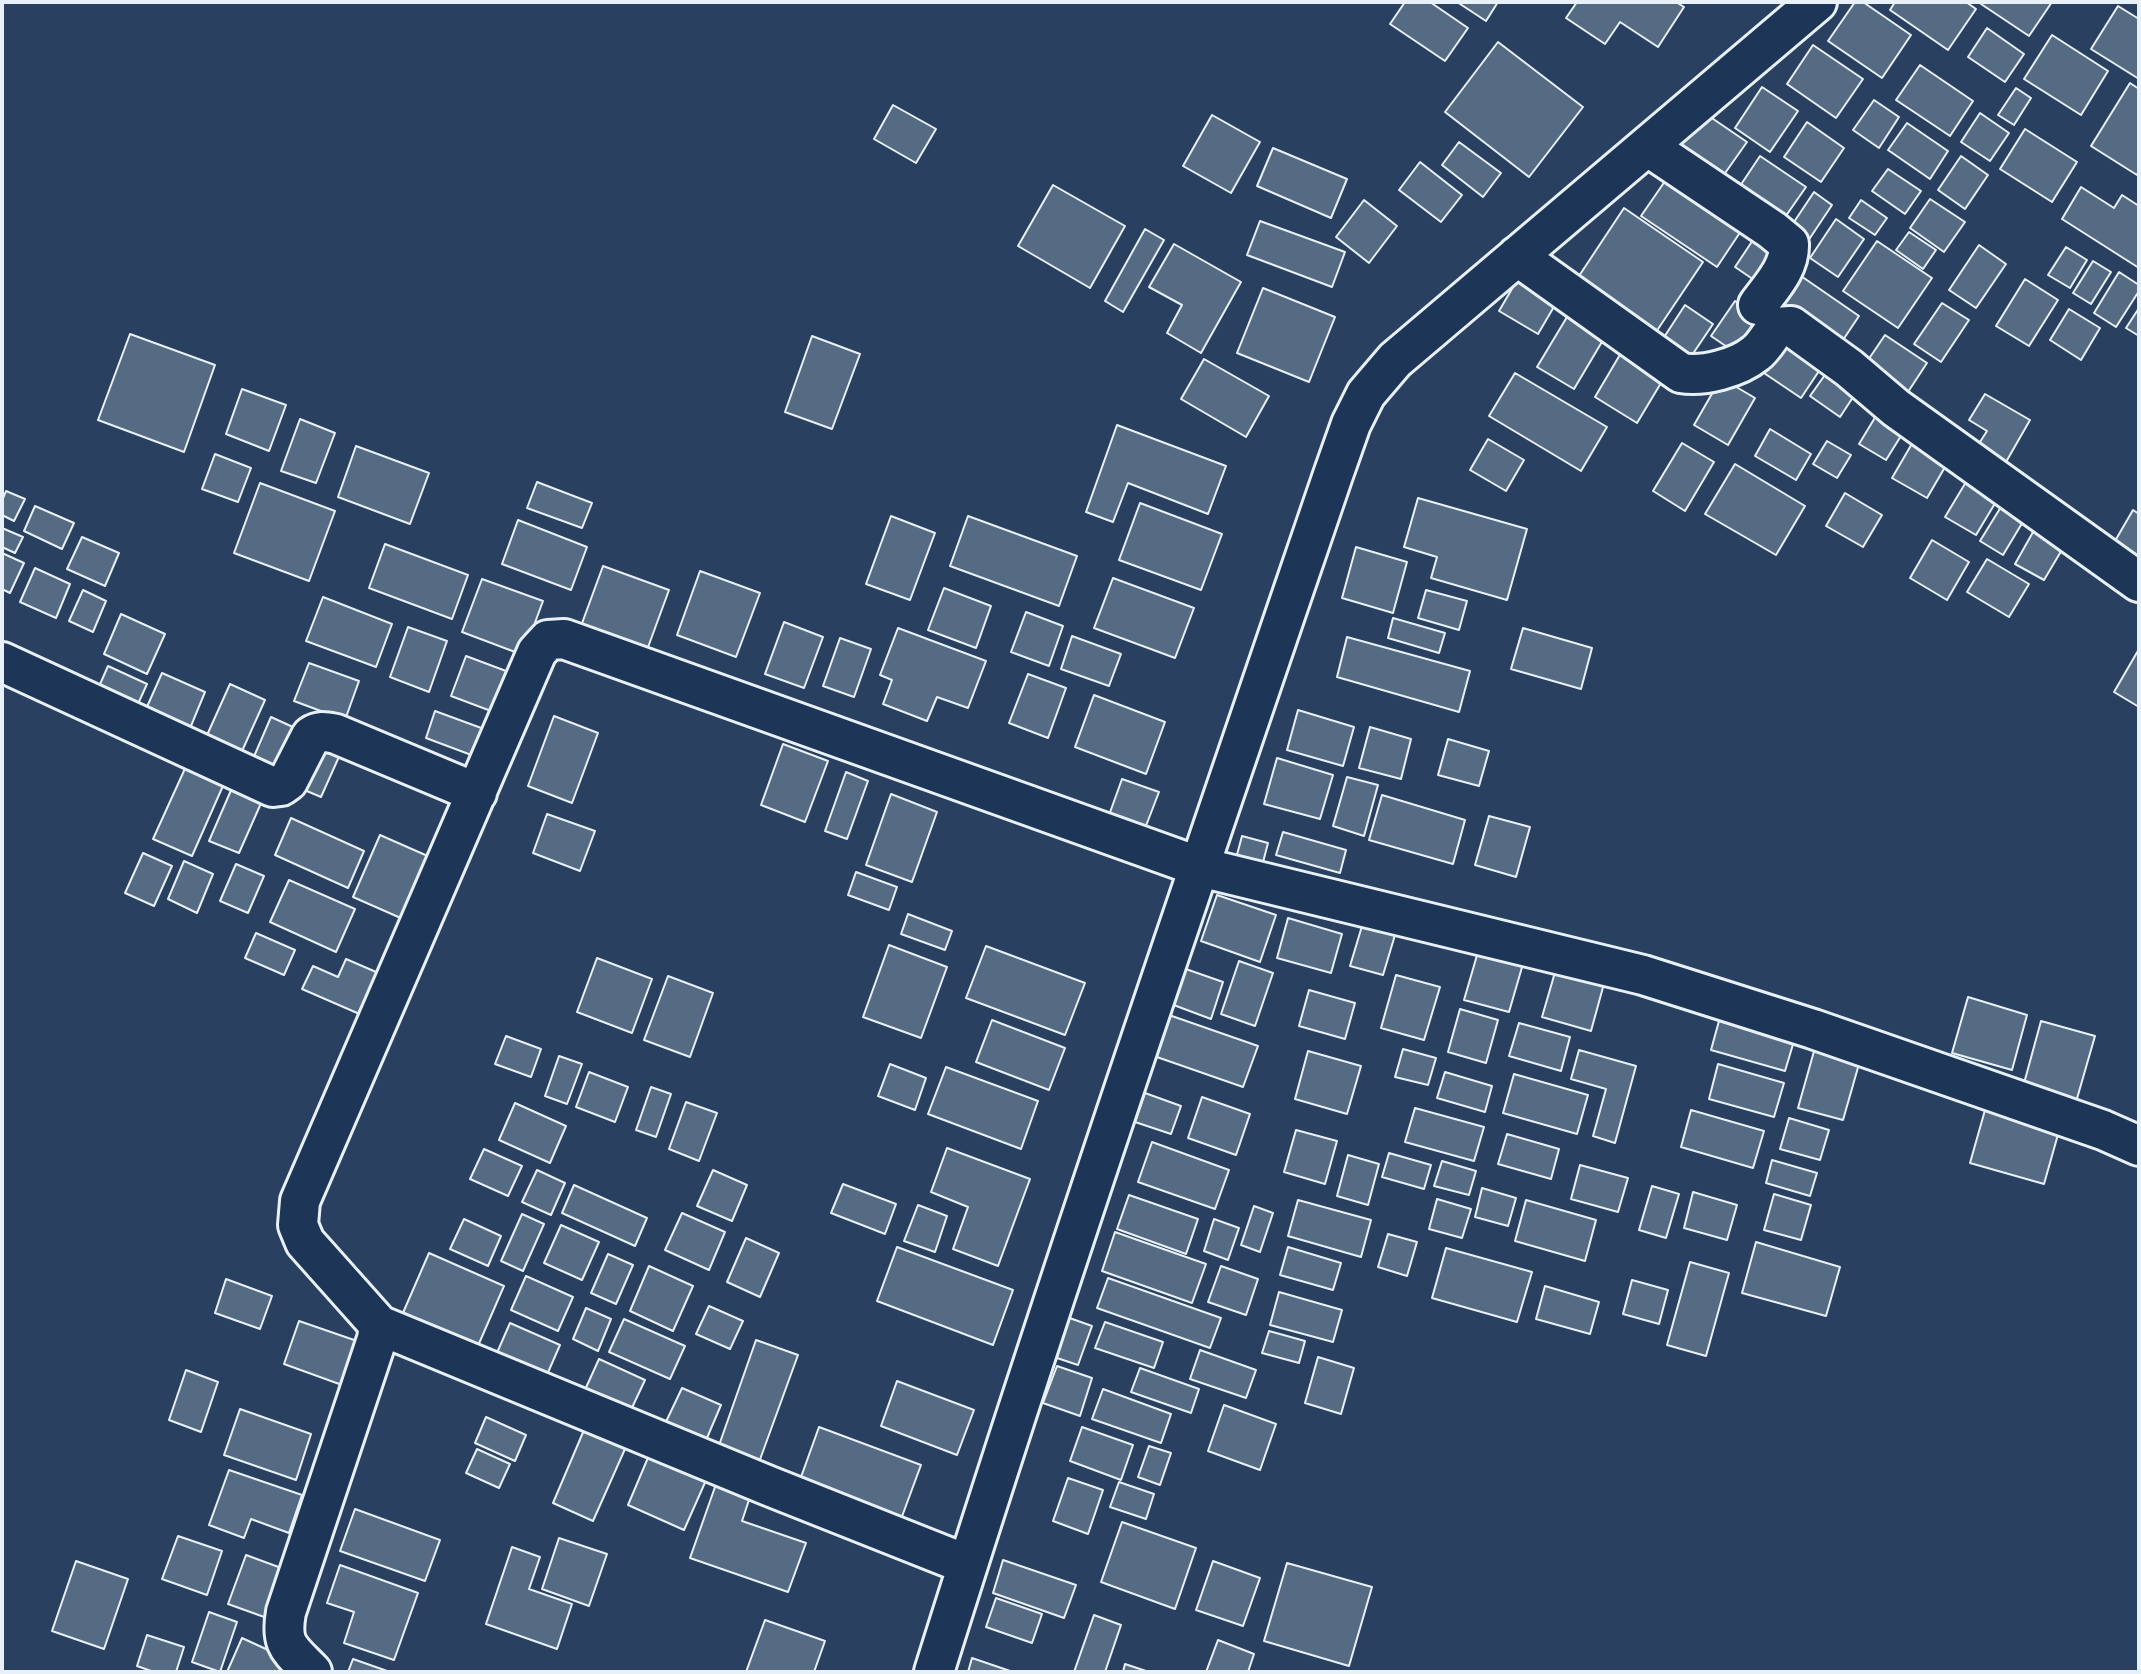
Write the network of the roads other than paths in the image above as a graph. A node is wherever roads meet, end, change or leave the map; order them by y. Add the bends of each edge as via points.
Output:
1 (1793, 8) edge
2 (1647, 146) junction
3 (1517, 256) junction
4 (1758, 305) dead end
5 (2139, 582) edge
6 (2, 662) edge
7 (477, 793) junction
8 (1200, 867) junction
9 (2139, 1146) edge
10 (379, 1325) junction
11 (968, 1565) junction
12 (312, 1672) edge
13 (934, 1672) edge

1 - 2 street
2 - 3 street
2 - 4 street via 1788,244 1783,270
3 - 5 street via 1681,373 1711,373 1746,359 1777,327 1791,326 1896,408
3 - 8 street via 1395,360 1366,394 1332,475
6 - 7 street via 274,787 288,781 311,736 325,731
7 - 8 street via 537,652 548,640 564,639
7 - 10 street via 300,1201 298,1226 304,1242
8 - 9 street via 1643,975 1814,1029
8 - 11 street via 1017,1406
10 - 11 street
10 - 12 street via 282,1632 288,1646
11 - 13 street

